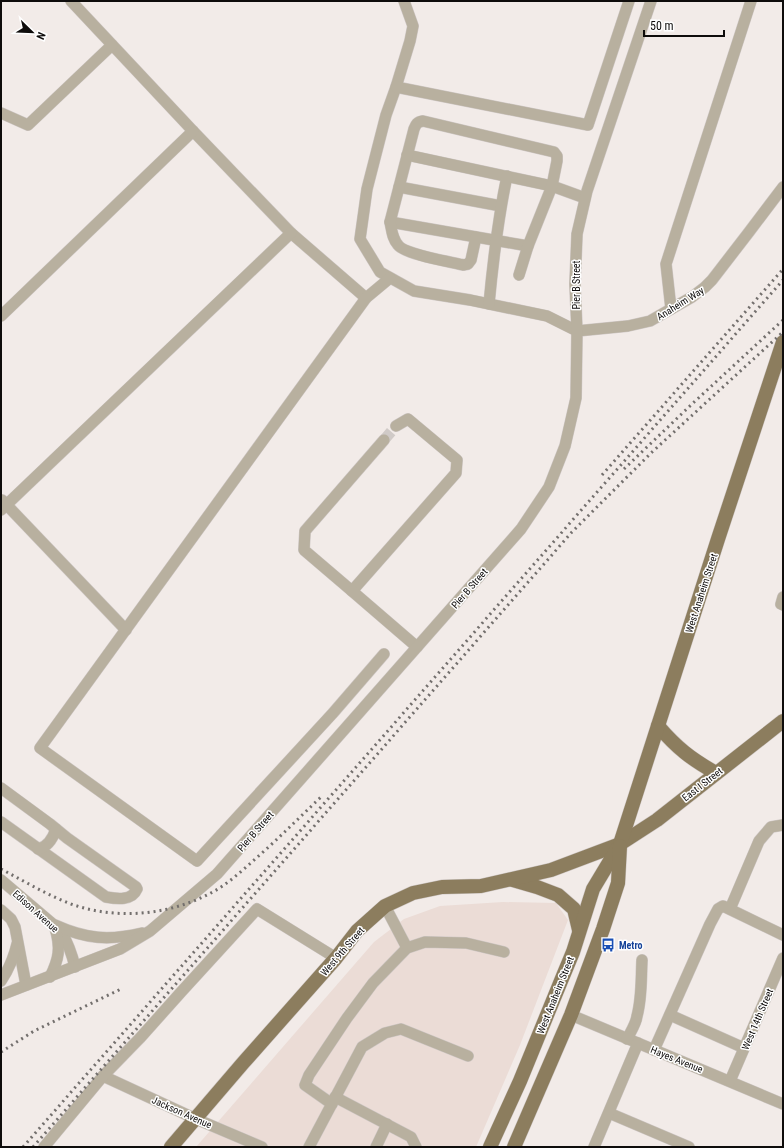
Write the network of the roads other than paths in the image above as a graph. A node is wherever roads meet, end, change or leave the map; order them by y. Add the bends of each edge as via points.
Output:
1 (71, 1) edge
2 (404, 1) edge
3 (629, 1) edge
4 (651, 1) edge
5 (751, 1) edge
6 (112, 45) junction
7 (396, 87) junction
8 (1, 113) edge
9 (193, 131) junction
10 (407, 155) junction
11 (507, 176) junction
12 (552, 186) junction
13 (399, 187) junction
14 (783, 187) edge
15 (585, 198) junction
16 (501, 206) junction
17 (390, 222) junction
18 (291, 233) junction
19 (476, 237) junction
20 (496, 240) junction
21 (528, 246) junction
22 (518, 275) dead end
23 (390, 278) junction
24 (366, 298) junction
25 (488, 304) junction
26 (671, 309) junction
27 (1, 316) edge
28 (577, 331) junction
29 (783, 342) edge
30 (396, 426) tunnel mouth
31 (384, 440) tunnel mouth
32 (3, 505) edge
33 (352, 591) junction
34 (783, 597) edge
35 (783, 606) edge
36 (126, 630) junction
37 (417, 647) junction
38 (384, 654) dead end
39 (783, 722) edge
40 (658, 726) junction
41 (716, 773) junction
42 (1, 788) edge
43 (1, 822) edge
44 (783, 825) edge
45 (56, 829) junction
46 (620, 844) junction
47 (38, 849) junction
48 (511, 879) junction
49 (1, 880) edge
50 (385, 906) junction
51 (727, 907) junction
52 (1, 910) edge
53 (53, 924) junction
54 (580, 930) junction
55 (150, 931) junction
56 (783, 935) edge
57 (18, 939) junction
58 (407, 948) junction
59 (504, 952) dead end
60 (336, 958) junction
61 (783, 958) edge
62 (642, 960) dead end
63 (75, 967) junction
64 (50, 977) junction
65 (1, 981) edge
66 (26, 985) junction
67 (1, 995) edge
68 (571, 1015) junction
69 (670, 1015) junction
70 (627, 1039) junction
71 (638, 1043) junction
72 (744, 1048) junction
73 (654, 1050) junction
74 (468, 1056) dead end
75 (103, 1076) junction
76 (730, 1081) junction
77 (334, 1101) junction
78 (783, 1104) edge
79 (609, 1113) junction
80 (196, 1119) junction
81 (387, 1124) junction
82 (44, 1147) edge
83 (171, 1147) edge
84 (262, 1147) edge
85 (309, 1147) edge
86 (376, 1147) edge
87 (416, 1147) edge
88 (490, 1147) edge
89 (514, 1147) edge
90 (594, 1147) edge
91 (689, 1147) edge

1 - 6 street
2 - 7 street via 413,26
3 - 7 street via 588,125
4 - 15 street, Pier B Street
5 - 26 street via 666,264
6 - 8 street via 28,125
6 - 9 street
7 - 23 street via 367,189 360,239 380,272
9 - 18 street
9 - 27 street
10 - 11 street
10 - 12 street via 416,125 423,121 554,152 557,161
10 - 13 street
11 - 12 street
11 - 16 street
12 - 15 street
12 - 21 street
13 - 16 street
13 - 17 street
14 - 26 street, Anaheim Way via 712,280
15 - 28 street, Pier B Street via 577,234
16 - 20 street
17 - 19 street
17 - 19 street via 393,237 399,247 409,252 463,265 471,260
18 - 24 street
18 - 32 street
19 - 20 street
20 - 21 street
20 - 25 street
21 - 22 street
23 - 24 street
23 - 25 street via 414,291
24 - 36 street
25 - 28 street via 547,316
26 - 28 street, Anaheim Way via 650,321
28 - 37 street, Pier B Street via 576,398 565,446 549,487 521,529
29 - 40 main road, West Anaheim Street
30 - 33 street via 408,419 457,460 456,473
31 - 33 street via 305,531 304,550
32 - 36 street
33 - 37 street
34 - 35 street
36 - 38 street via 40,748 197,861
37 - 55 street, Pier B Street via 217,874
39 - 41 main road, East I Street
40 - 41 main road via 680,750
40 - 46 main road, West Anaheim Street
41 - 46 main road, East I Street via 656,820
42 - 45 street
43 - 47 street
44 - 51 street via 771,827 759,841
45 - 47 street via 46,846
45 - 47 street via 136,887 135,893 118,900 106,897
46 - 48 main road, West 9th Street via 551,870
46 - 54 main road, West Anaheim Street via 593,889
46 - 68 main road, West Anaheim Street via 618,883
48 - 50 main road, West 9th Street via 481,886 442,887 413,893
48 - 54 main road via 558,895 574,909
49 - 53 street, Edison Avenue
50 - 58 street
50 - 60 main road, West 9th Street via 356,932
51 - 56 street
51 - 69 street via 718,909 710,924
52 - 57 street via 11,918
53 - 55 street via 74,933 104,938 119,938
53 - 63 street, Edison Avenue via 67,941
53 - 64 street via 58,939 58,956
54 - 88 main road, West Anaheim Street via 520,1081
55 - 63 street, Pier B Street via 120,949
57 - 65 street via 14,957
57 - 66 street
58 - 59 street via 426,942 466,943
58 - 77 street via 351,1012 308,1075 305,1085
60 - 75 street via 257,909
60 - 80 main road, West 9th Street
61 - 72 street, West 14th Street
62 - 70 street via 641,996 637,1017
63 - 64 street, Pier B Street
64 - 66 street, Pier B Street
66 - 67 street, Pier B Street
68 - 70 street, Hayes Avenue
68 - 89 main road, West Anaheim Street
69 - 72 street
69 - 73 street
70 - 71 street, Hayes Avenue
71 - 73 street, Hayes Avenue
71 - 79 street
72 - 76 street, West 14th Street
73 - 76 street, Hayes Avenue
74 - 77 street via 401,1028 385,1033 362,1047
75 - 80 street, Jackson Avenue
75 - 82 street
76 - 78 street, Hayes Avenue
77 - 81 street
77 - 85 street
79 - 90 street
79 - 91 street
80 - 83 main road, West 9th Street
80 - 84 street, Jackson Avenue
81 - 86 street
81 - 87 street via 411,1136

